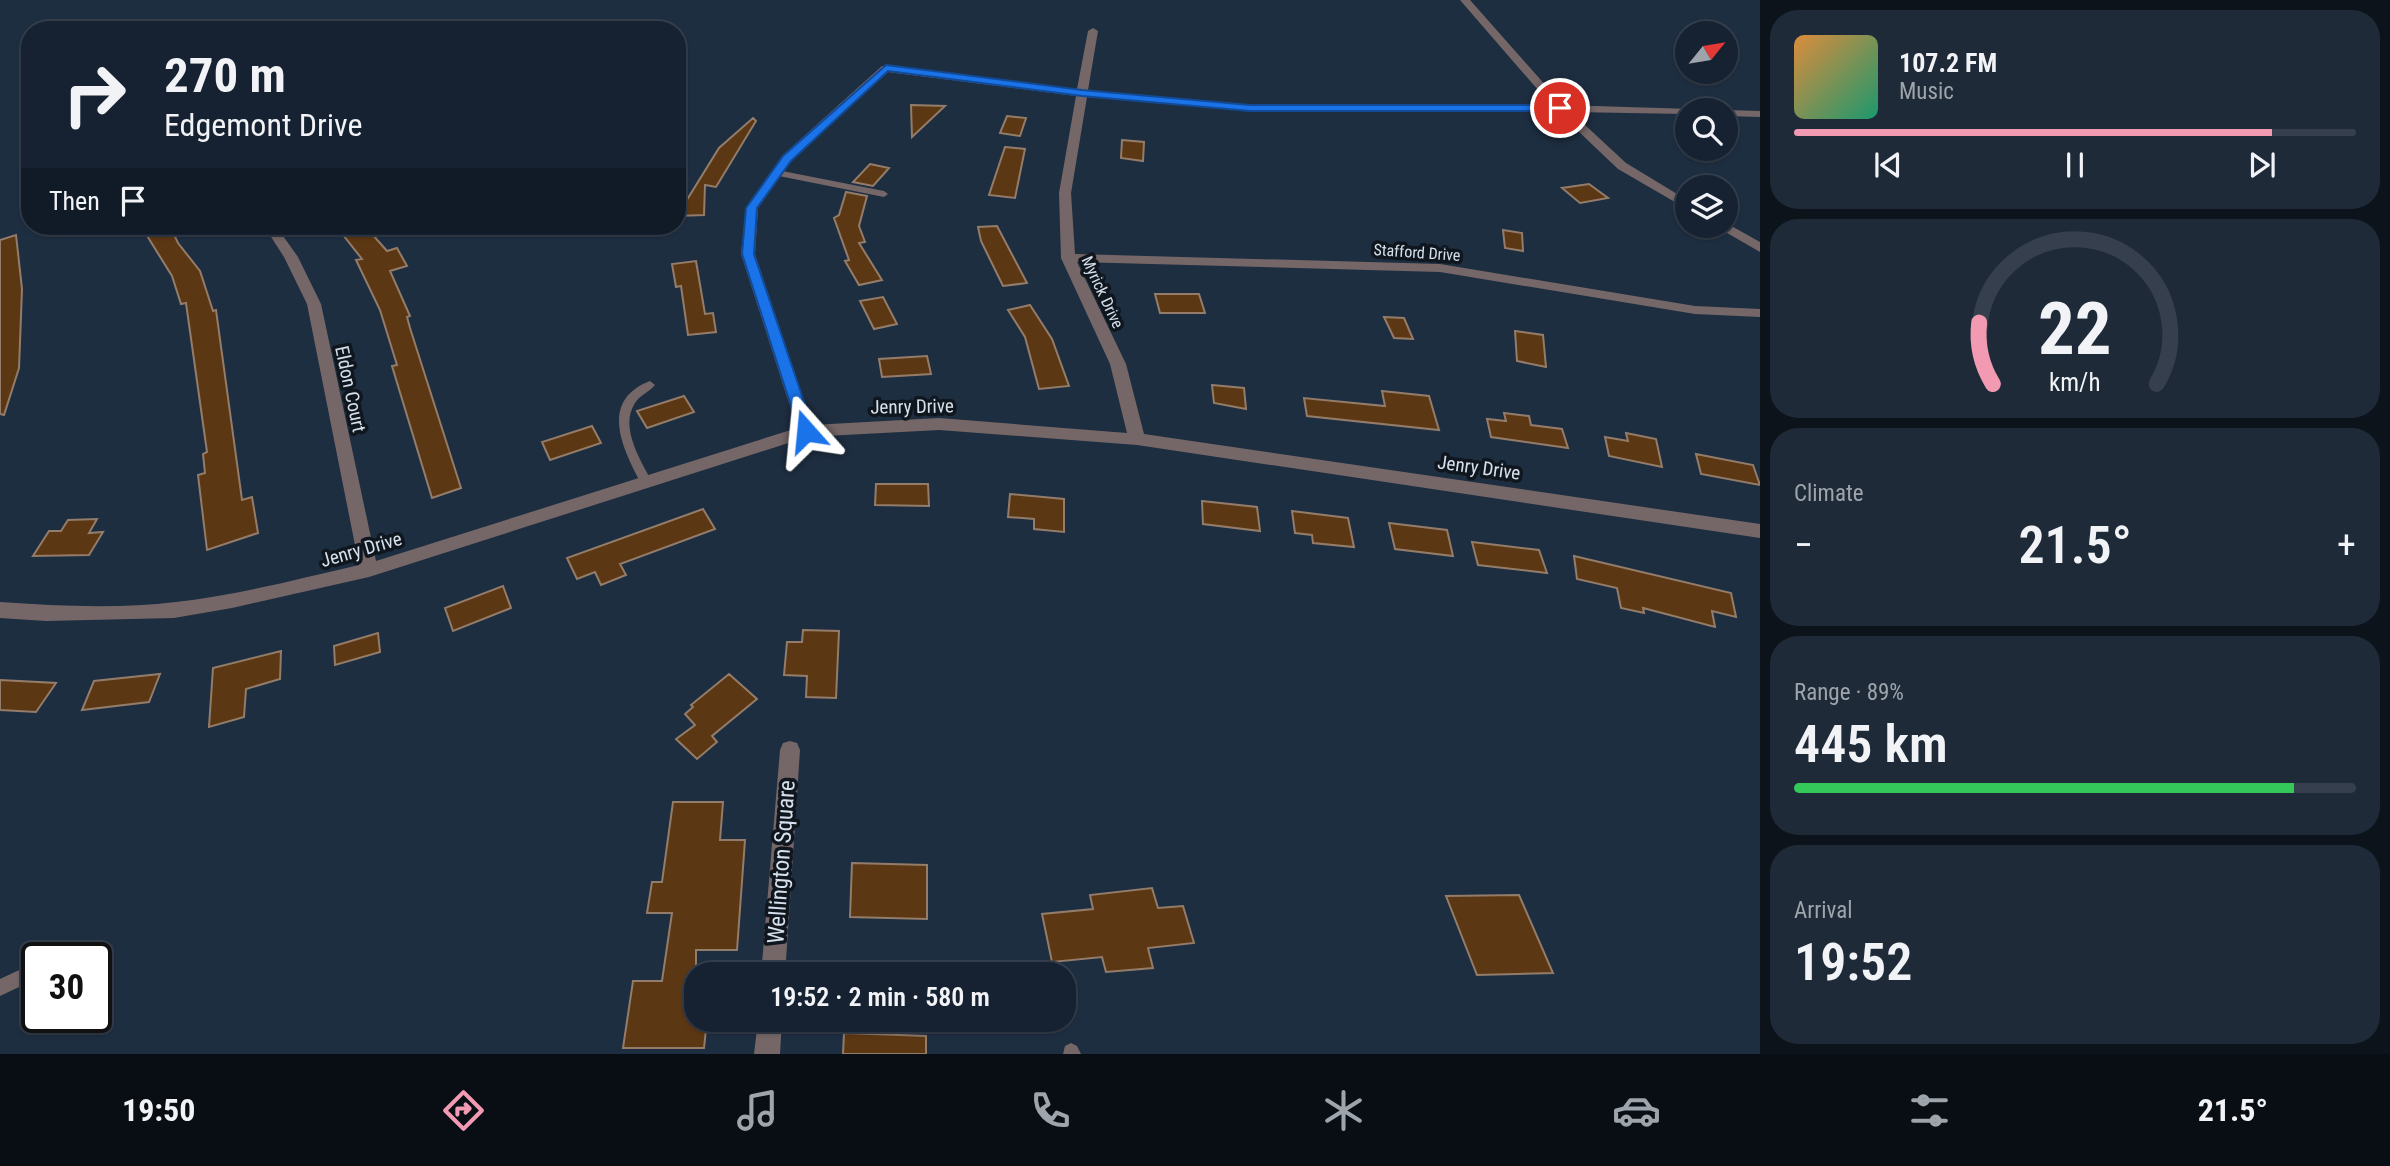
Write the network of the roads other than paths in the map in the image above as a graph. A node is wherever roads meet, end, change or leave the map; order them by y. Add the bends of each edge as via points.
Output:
1 (1465, 0) edge
2 (1093, 31) dead end
3 (1082, 93) junction
4 (1560, 108) junction
5 (1675, 111) edge
6 (1738, 113) edge
7 (1760, 114) edge
8 (777, 173) junction
9 (884, 194) dead end
10 (1675, 198) edge
11 (276, 235) edge
12 (1738, 235) edge
13 (1760, 248) edge
14 (1068, 258) junction
15 (1760, 313) edge
16 (650, 385) dead end
17 (806, 431) junction
18 (1137, 439) junction
19 (646, 482) junction
20 (1760, 531) edge
21 (369, 570) junction
22 (0, 610) edge
23 (790, 750) dead end
24 (774, 962) edge
25 (21, 978) edge
26 (0, 988) edge
27 (769, 1032) edge
28 (767, 1054) edge

1 - 4 street
2 - 3 street, Myrick Drive
3 - 4 street via 1250,108
3 - 8 street via 886,68
3 - 14 street, Myrick Drive via 1065,192
4 - 5 street
4 - 10 street via 1622,166
6 - 7 street
8 - 9 lane
8 - 17 street via 752,208 748,254
11 - 21 street, Eldon Court via 314,304
12 - 13 street
14 - 15 street, Stafford Drive via 1440,268 1695,310
14 - 18 street, Myrick Drive via 1118,365
16 - 19 lane via 626,404 622,425
17 - 18 street, Jenry Drive via 939,424
17 - 19 street, Jenry Drive
18 - 20 street, Jenry Drive
19 - 21 street, Jenry Drive
21 - 22 street, Jenry Drive via 174,610
23 - 24 street, Wellington Square
25 - 26 lane
27 - 28 street

